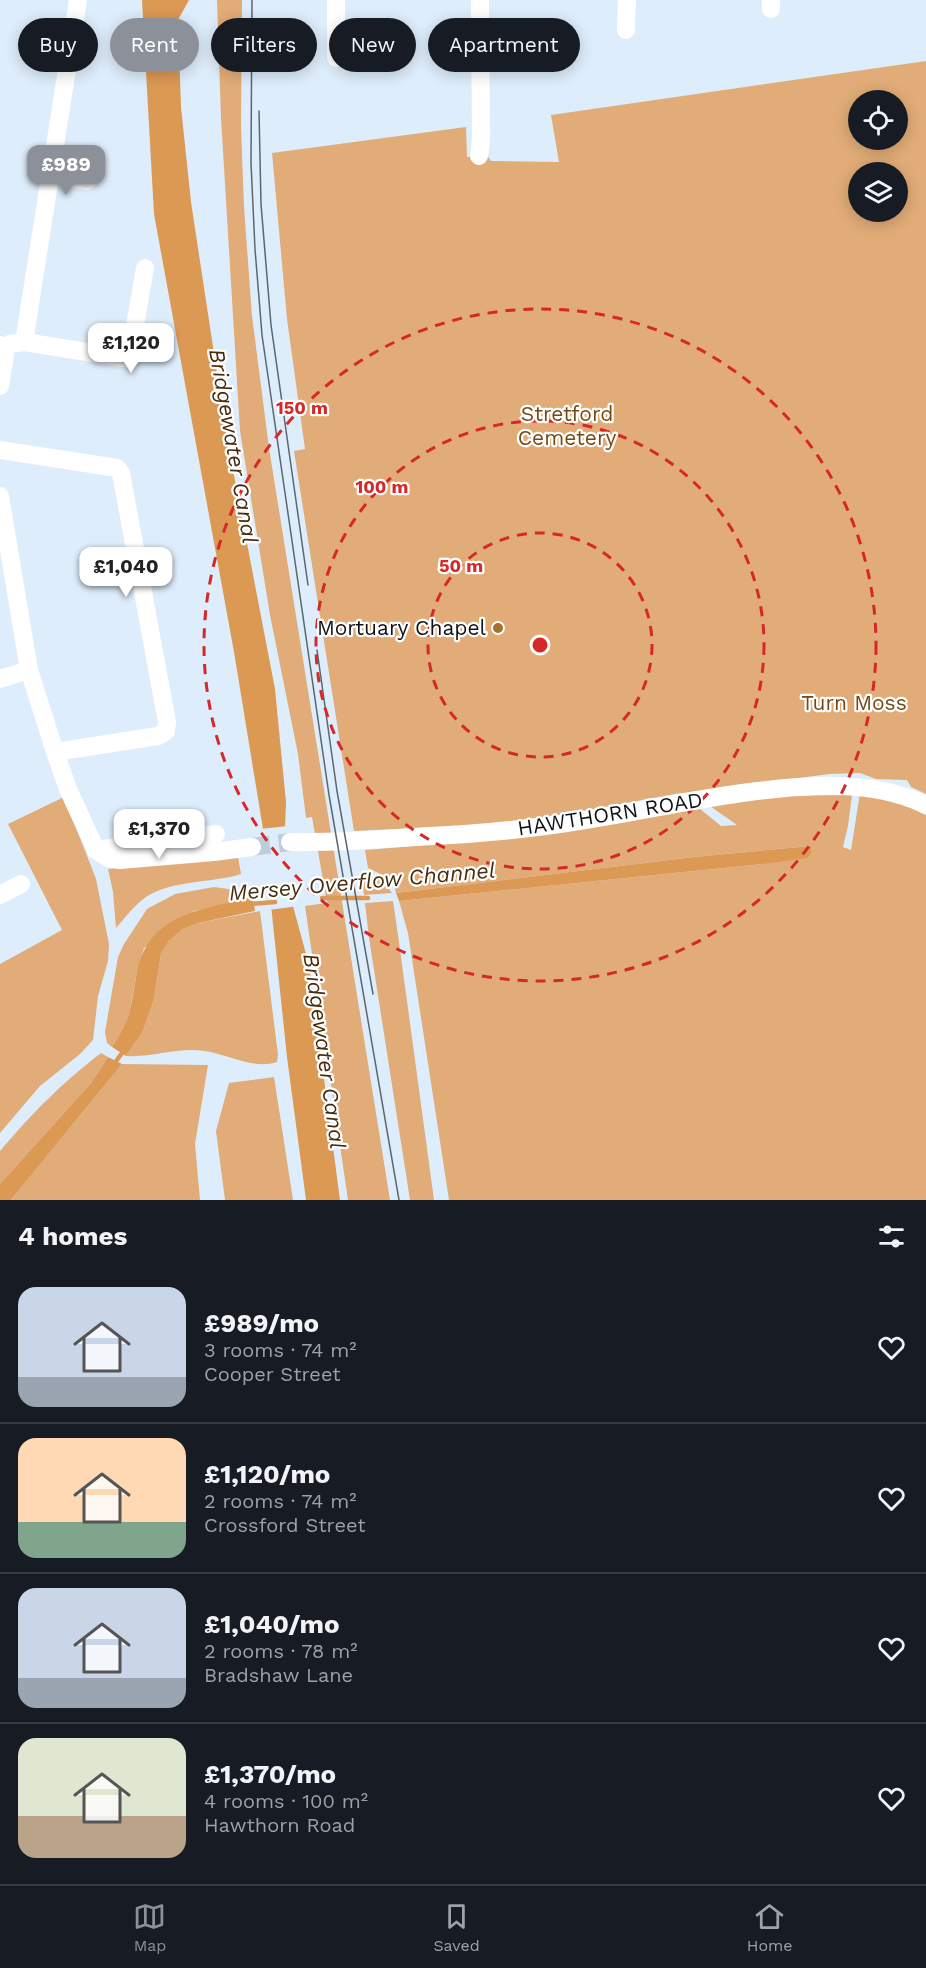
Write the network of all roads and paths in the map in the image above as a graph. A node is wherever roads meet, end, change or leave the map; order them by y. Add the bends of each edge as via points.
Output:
1 (78, 0) edge
2 (336, 0) edge
3 (480, 0) edge
4 (627, 0) edge
5 (336, 18) edge
6 (626, 30) dead end
7 (479, 156) dead end
8 (51, 175) junction
9 (87, 181) dead end
10 (145, 268) dead end
11 (24, 342) junction
12 (2, 347) edge
13 (0, 386) edge
14 (0, 450) edge
15 (0, 496) edge
16 (3, 541) edge
17 (29, 670) junction
18 (0, 679) edge
19 (55, 753) junction
20 (926, 805) edge
21 (216, 834) dead end
22 (290, 842) tunnel mouth
23 (252, 847) tunnel mouth
24 (102, 854) junction
25 (21, 884) dead end
26 (0, 895) edge

1 - 8 street
2 - 5 street
3 - 7 street
4 - 6 street
8 - 9 street
8 - 11 street
10 - 11 street via 131,349 125,358
11 - 12 street
12 - 13 street via 5,360
14 - 19 street via 119,470 139,566 166,731 152,737
15 - 16 street
16 - 17 street
17 - 18 street
17 - 19 street
19 - 24 street via 68,789
20 - 22 street, HAWTHORN ROAD via 885,790 808,786 693,800 545,826 356,841
21 - 24 street
23 - 24 street via 120,860
25 - 26 street

